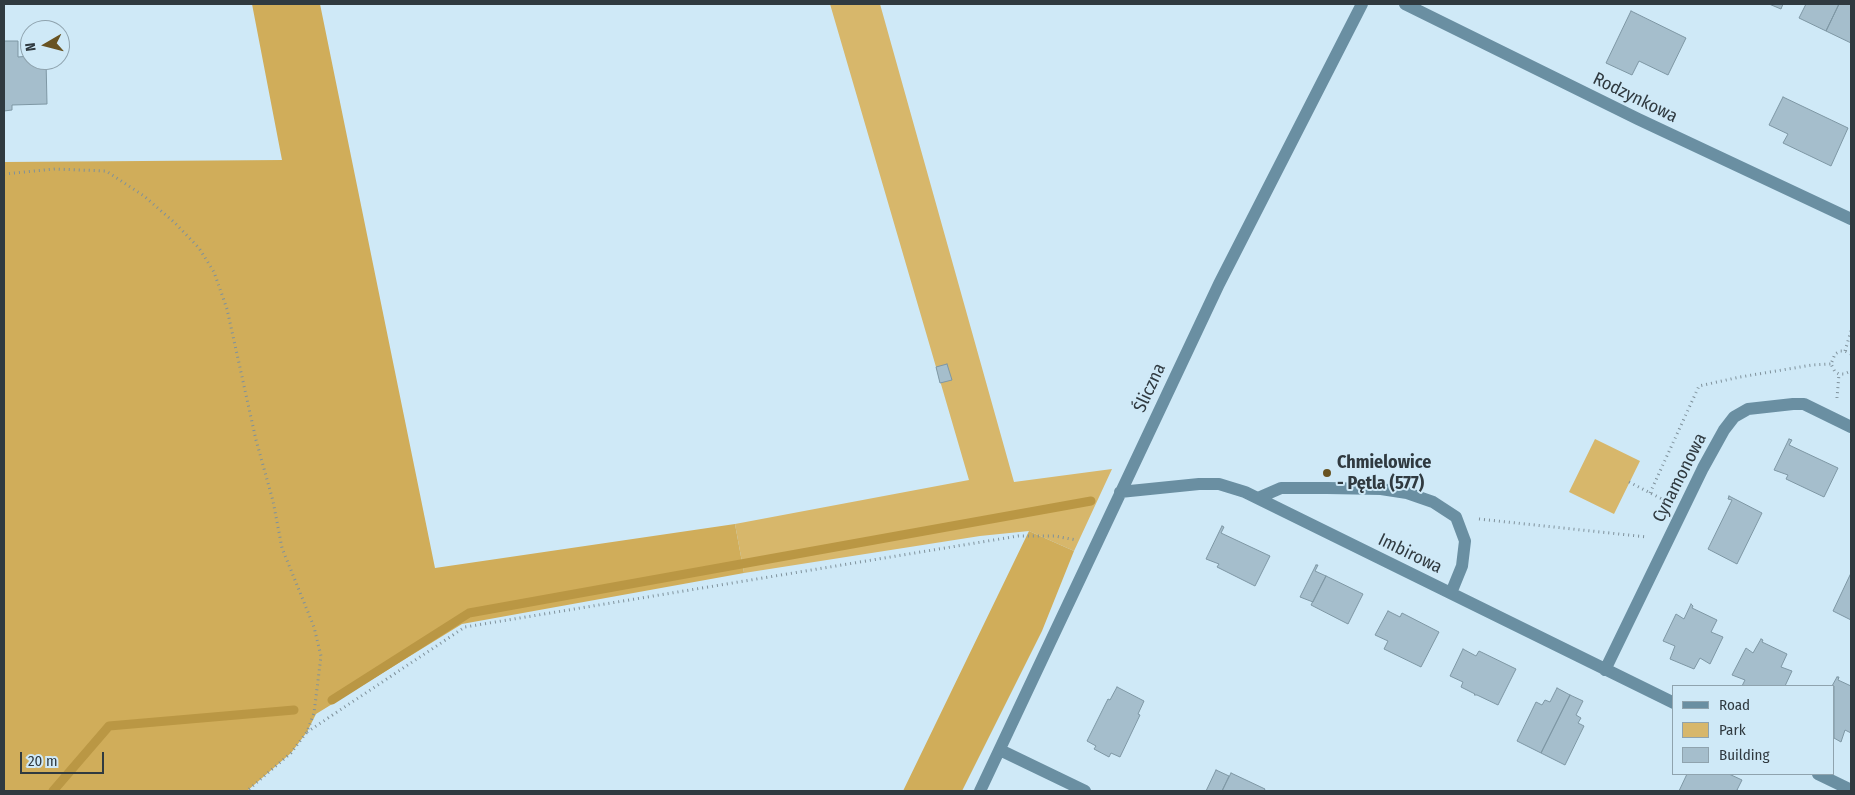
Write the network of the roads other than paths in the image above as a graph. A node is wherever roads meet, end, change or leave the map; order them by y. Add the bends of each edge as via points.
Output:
1 (1362, 4) edge
2 (1405, 4) edge
3 (1851, 219) edge
4 (1851, 427) edge
5 (1120, 492) junction
6 (1258, 498) junction
7 (1451, 593) junction
8 (1605, 670) junction
9 (1672, 702) edge
10 (1000, 750) junction
11 (1820, 775) edge
12 (1851, 790) edge
13 (980, 791) edge
14 (1085, 791) edge

1 - 5 street, Śliczna via 1219,284
2 - 3 street, Rodzynkowa via 1638,120
4 - 8 street, Cynamonowa via 1804,404 1748,409 1734,417 1724,430 1668,539
5 - 6 street, Imbirowa via 1219,484
5 - 10 street, Śliczna
6 - 7 street, Imbirowa
6 - 7 street via 1281,488 1381,489 1433,502 1456,517 1465,541 1462,566
7 - 8 street, Imbirowa
8 - 9 street, Imbirowa
10 - 13 street, Śliczna
10 - 14 street
11 - 12 street

